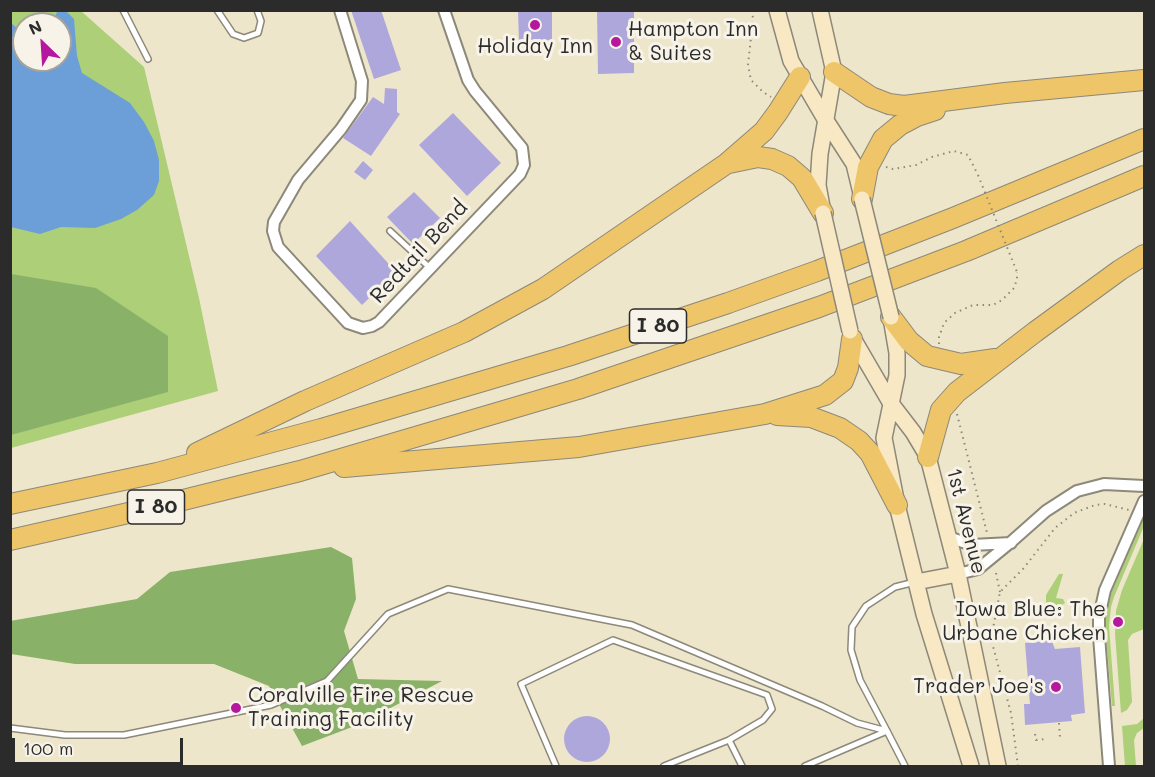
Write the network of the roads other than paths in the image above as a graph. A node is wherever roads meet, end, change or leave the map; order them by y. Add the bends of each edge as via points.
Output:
1 (123, 10) edge
2 (217, 10) edge
3 (257, 10) edge
4 (340, 10) edge
5 (444, 10) edge
6 (777, 10) edge
7 (820, 10) edge
8 (148, 59) dead end
9 (834, 72) junction
10 (800, 77) junction
11 (1144, 80) edge
12 (968, 98) junction
13 (825, 119) junction
14 (1144, 139) edge
15 (726, 164) junction
16 (1144, 176) edge
17 (862, 199) junction
18 (823, 213) junction
19 (390, 231) dead end
20 (1144, 255) edge
21 (430, 268) junction
22 (891, 317) junction
23 (851, 335) junction
24 (999, 359) junction
25 (890, 402) junction
26 (765, 414) junction
27 (928, 457) junction
28 (300, 471) junction
29 (157, 473) junction
30 (1144, 486) edge
31 (1144, 501) edge
32 (10, 504) edge
33 (897, 505) junction
34 (948, 537) junction
35 (10, 540) edge
36 (1011, 543) junction
37 (958, 574) junction
38 (916, 582) junction
39 (10, 728) edge
40 (887, 731) junction
41 (729, 740) junction
42 (556, 766) edge
43 (664, 766) edge
44 (742, 766) edge
45 (805, 766) edge
46 (905, 766) edge
47 (971, 766) edge
48 (998, 766) edge
49 (1109, 766) edge

1 - 8 lane
2 - 3 lane via 233,34 244,38 258,33 261,21
4 - 21 street, Redtail Bend via 362,81 361,100 298,180 274,222 274,240 348,323 356,327 380,322
5 - 21 street, Redtail Bend via 471,85 518,141 524,165 520,174
6 - 10 main road via 784,42
7 - 9 main road, 1st Avenue
9 - 12 highway via 871,97 889,104 904,106
9 - 13 main road, 1st Avenue
10 - 13 main road
10 - 15 highway via 764,131
11 - 12 highway
12 - 17 highway via 917,116 883,139 868,167
13 - 17 main road via 854,164
13 - 18 main road, 1st Avenue via 818,185
14 - 29 highway, I 80 via 953,218 728,303 545,363
15 - 18 highway via 758,157 788,165 802,178
15 - 29 highway via 513,307
16 - 28 highway, I 80 via 966,251 740,336 578,389
17 - 22 main road, bridge
18 - 23 main road, 1st Avenue, bridge
19 - 21 lane
20 - 24 highway
22 - 24 highway via 909,341 927,356 961,364
22 - 25 main road via 897,375
23 - 25 main road, 1st Avenue
23 - 26 highway via 843,381 825,395
24 - 27 highway via 941,410
25 - 27 main road, 1st Avenue
25 - 33 main road via 884,438
26 - 28 highway via 579,447
26 - 33 highway via 811,417 840,428 859,441 870,453
27 - 34 main road, 1st Avenue
28 - 35 highway, I 80
29 - 32 highway, I 80
30 - 36 street via 1104,484 1077,491 1046,511
31 - 49 street via 1105,590 1099,617
33 - 38 main road
34 - 36 street via 972,545
34 - 37 main road, 1st Avenue
36 - 37 street via 978,569
37 - 38 main road
37 - 48 main road, 1st Avenue
38 - 40 lane via 895,587 866,606 852,627 851,651 860,680
38 - 47 main road
39 - 40 lane via 65,735 124,735 271,705 327,681 387,614 448,589 632,625 857,723
40 - 45 lane
40 - 46 lane
41 - 42 lane via 763,720 772,709 767,695 613,640 521,684
41 - 43 lane
41 - 44 lane

